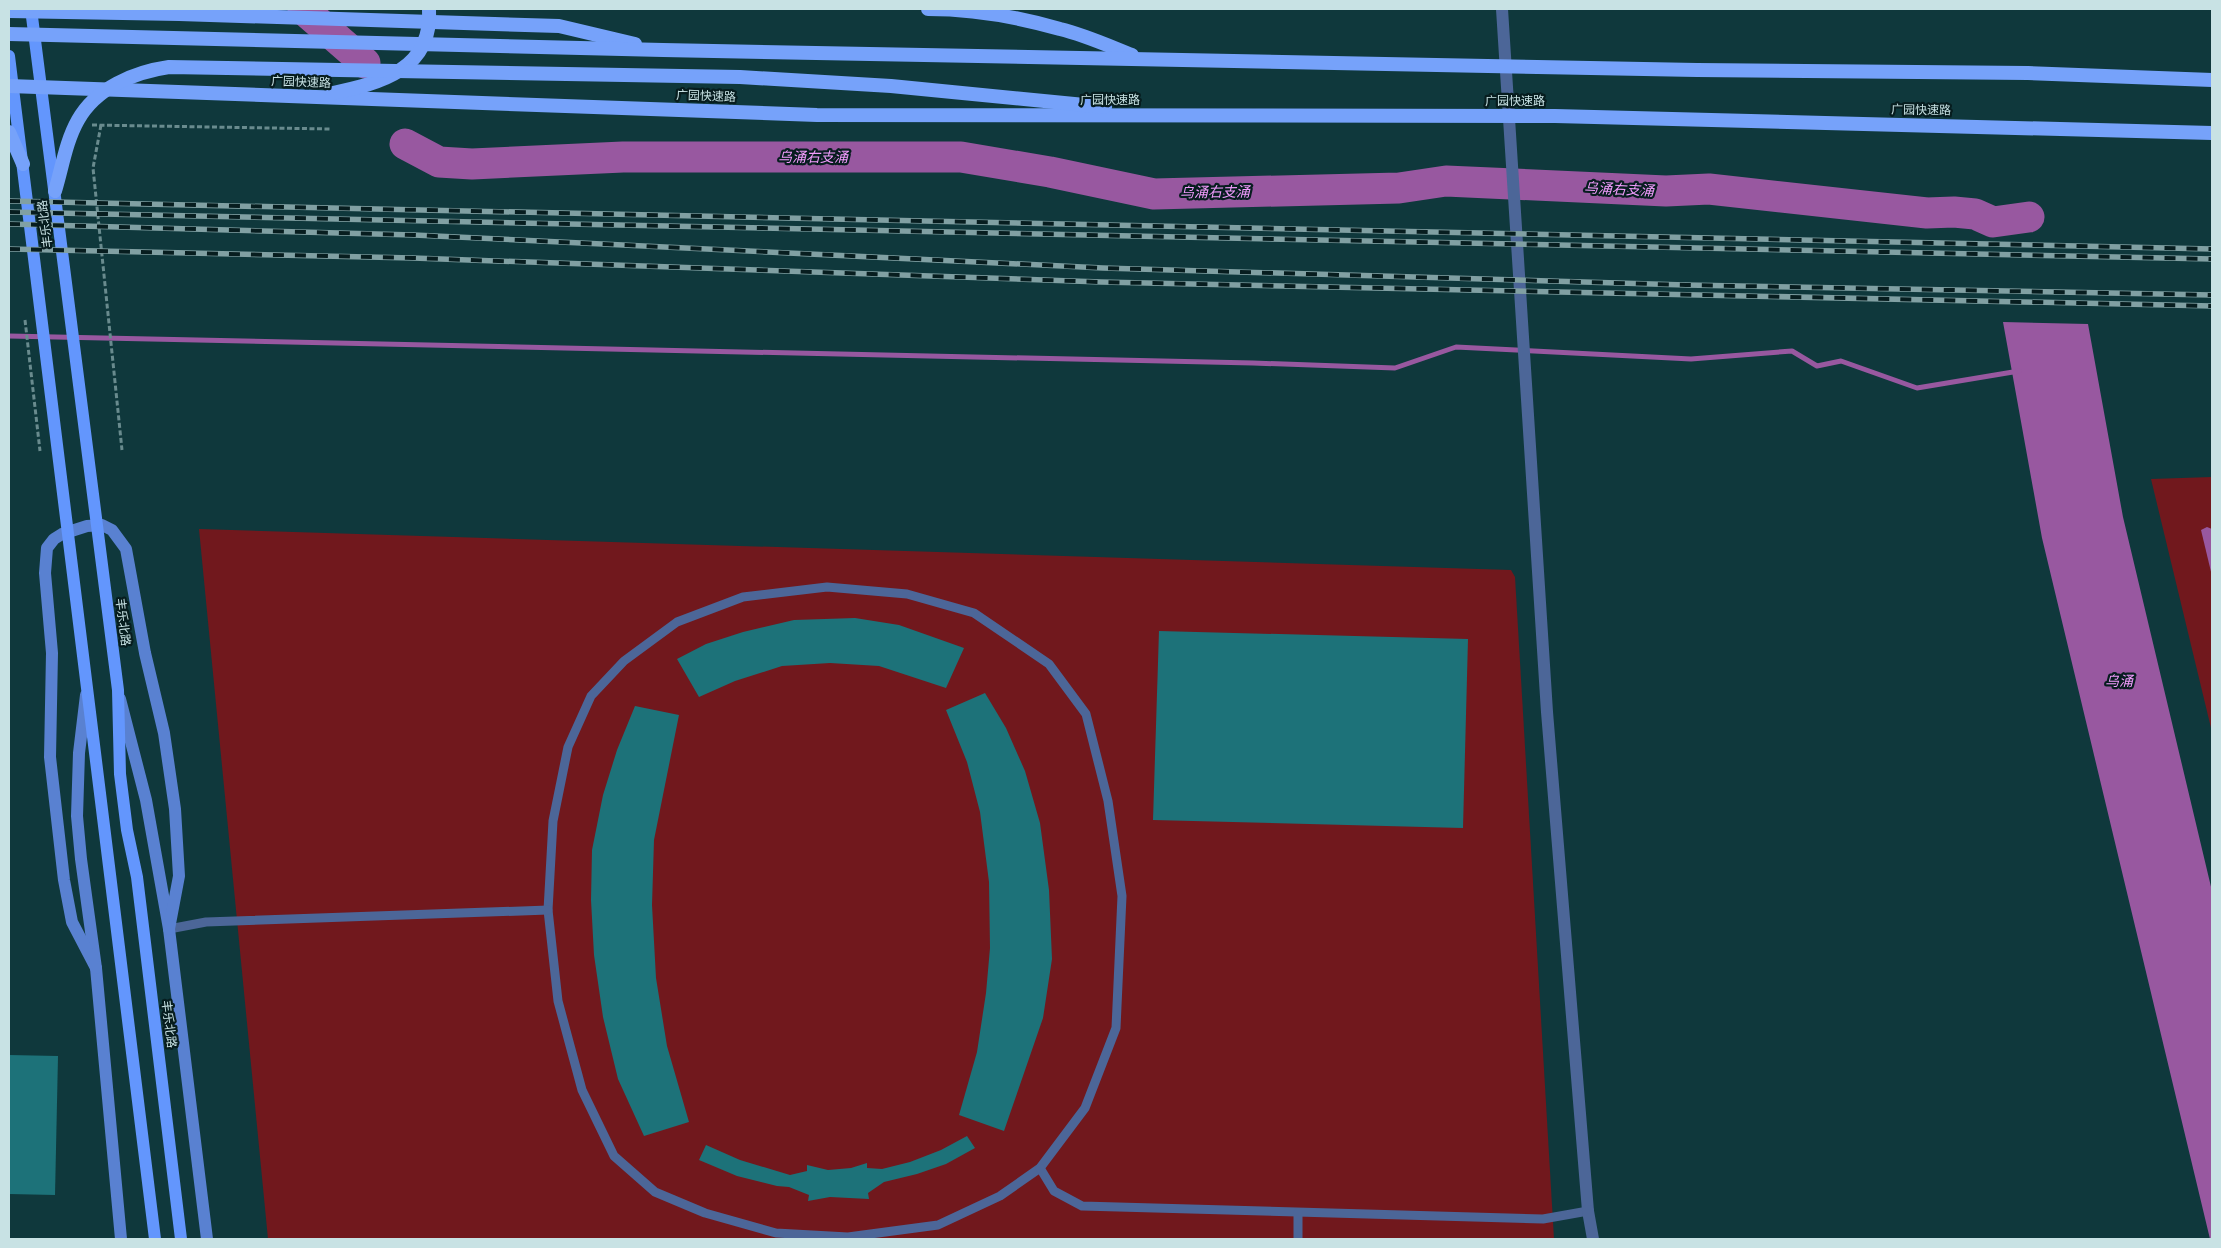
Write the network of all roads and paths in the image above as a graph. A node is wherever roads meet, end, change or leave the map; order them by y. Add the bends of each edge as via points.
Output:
1 (31, 9) edge
2 (243, 9) edge
3 (429, 9) edge
4 (928, 9) edge
5 (1502, 9) edge
6 (9, 12) edge
7 (179, 14) junction
8 (9, 34) edge
9 (663, 50) junction
10 (9, 56) edge
11 (1142, 58) junction
12 (2212, 80) edge
13 (9, 86) edge
14 (312, 98) junction
15 (1185, 115) junction
16 (330, 129) dead end
17 (9, 132) edge
18 (2212, 132) edge
19 (23, 164) junction
20 (55, 190) junction
21 (31, 370) dead end
22 (122, 450) dead end
23 (40, 451) dead end
24 (118, 690) junction
25 (86, 693) junction
26 (548, 910) junction
27 (169, 928) junction
28 (96, 968) junction
29 (1040, 1168) junction
30 (1588, 1211) junction
31 (1298, 1212) junction
32 (121, 1239) edge
33 (155, 1239) edge
34 (182, 1239) edge
35 (207, 1239) edge
36 (1298, 1239) edge
37 (1586, 1239) edge
38 (1593, 1239) edge

1 - 20 main road, 丰乐北路
2 - 7 highway
3 - 14 highway via 425,39 406,67 384,80
4 - 11 highway via 1001,16 1061,29
5 - 30 street via 1548,712
6 - 7 highway
7 - 9 highway via 559,26
8 - 9 highway
9 - 11 highway
10 - 19 main road, 丰乐北路
11 - 12 highway via 1697,70 2028,73
13 - 14 highway, 广园快速路
14 - 15 highway, 广园快速路 via 817,115
15 - 18 highway, 广园快速路 via 1555,116
15 - 20 highway via 891,86 740,77 191,66 149,70 133,75 103,93 84,111 70,138
16 - 22 path via 101,125 93,168
17 - 19 highway
19 - 25 main road, 丰乐北路
20 - 24 main road, 丰乐北路
21 - 23 path
24 - 27 main road via 146,800
24 - 34 main road, 丰乐北路 via 120,774 137,877
25 - 28 main road via 79,753 77,816
25 - 33 main road, 丰乐北路
26 - 27 lane via 206,922
26 - 29 lane via 558,1001 582,1090 614,1156 655,1192 705,1213 776,1233 848,1237 938,1225 1000,1196
26 - 29 lane via 554,821 568,747 591,696 624,661 677,622 743,597 827,587 907,594 974,613 1048,664 1086,714 1108,801 1122,896 1116,1028 1084,1108
27 - 28 main road via 179,876 172,782 138,622 128,556 112,530 102,526 77,528 54,539 45,556 52,653 50,757 68,906 74,928
27 - 35 main road
28 - 32 main road
29 - 31 lane via 1054,1190 1082,1206
30 - 31 lane via 1543,1219
30 - 37 street
30 - 38 street
31 - 36 lane

